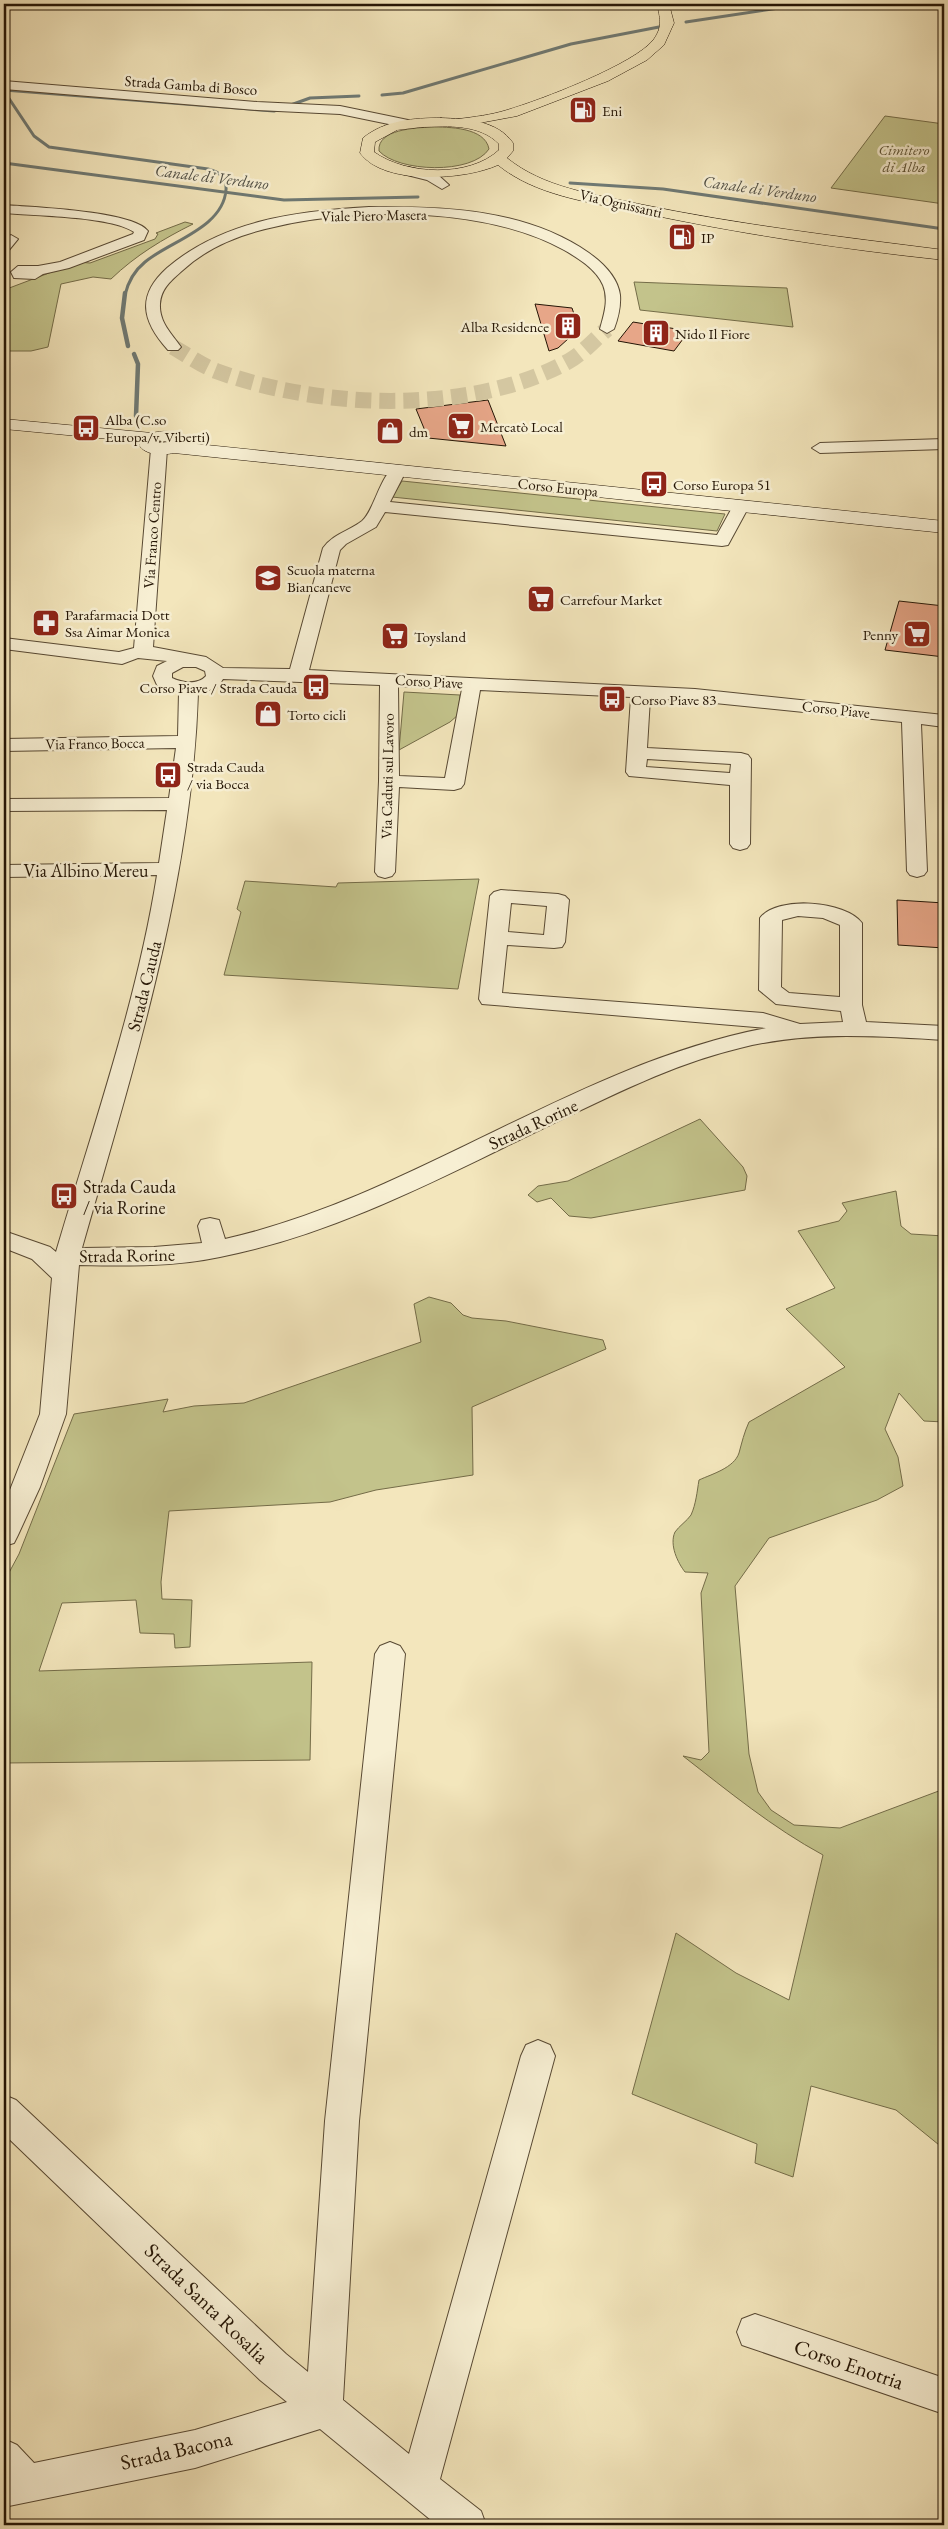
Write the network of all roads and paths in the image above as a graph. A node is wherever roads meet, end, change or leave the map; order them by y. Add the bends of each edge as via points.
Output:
1 (663, 4) edge
2 (672, 4) edge
3 (4, 85) edge
4 (458, 123) junction
5 (379, 125) junction
6 (498, 134) junction
7 (499, 159) junction
8 (408, 171) junction
9 (464, 171) junction
10 (540, 182) junction
11 (442, 185) junction
12 (4, 209) edge
13 (445, 214) junction
14 (850, 243) junction
15 (944, 255) edge
16 (4, 264) edge
17 (944, 264) edge
18 (27, 272) junction
19 (11, 282) dead end
20 (607, 329) tunnel mouth
21 (173, 346) tunnel mouth
22 (4, 424) edge
23 (4, 431) edge
24 (162, 444) junction
25 (944, 444) edge
26 (820, 448) dead end
27 (398, 471) junction
28 (379, 506) junction
29 (739, 510) dead end
30 (944, 520) edge
31 (944, 527) edge
32 (4, 643) edge
33 (143, 651) junction
34 (122, 658) junction
35 (189, 661) junction
36 (216, 673) junction
37 (298, 675) junction
38 (162, 676) junction
39 (389, 679) junction
40 (472, 684) junction
41 (189, 689) junction
42 (642, 693) junction
43 (911, 717) junction
44 (944, 721) edge
45 (187, 742) junction
46 (4, 745) edge
47 (389, 781) junction
48 (177, 804) junction
49 (4, 806) edge
50 (740, 844) dead end
51 (168, 869) junction
52 (4, 871) edge
53 (917, 871) dead end
54 (385, 872) dead end
55 (496, 938) dead end
56 (851, 1005) junction
57 (856, 1030) junction
58 (800, 1031) junction
59 (944, 1033) edge
60 (4, 1239) edge
61 (66, 1266) junction
62 (4, 1535) edge
63 (390, 1654) dead end
64 (538, 2056) dead end
65 (4, 2111) edge
66 (755, 2332) dead end
67 (944, 2396) edge
68 (324, 2409) junction
69 (11, 2476) edge
70 (418, 2486) junction
71 (467, 2525) edge

1 - 4 main road via 668,23 659,42 642,58 603,78 512,113
2 - 6 main road via 677,23 668,43 650,59 611,80 503,124
3 - 5 street, Strada Gamba di Bosco via 350,111
4 - 5 main road
4 - 6 main road
5 - 8 main road via 366,145 367,153 382,164
6 - 7 main road via 507,147
7 - 9 main road
7 - 10 main road, Via Ognissanti via 517,172
8 - 9 main road
8 - 11 street, Viale Piero Masera via 432,177
9 - 10 main road, Via Ognissanti
9 - 11 street, Viale Piero Masera
10 - 14 main road, Via Ognissanti via 650,211
11 - 13 street
12 - 18 street via 113,220 136,225 141,231 139,237 64,265
13 - 20 street, Viale Piero Masera via 502,223 563,243 600,268 612,287 615,303
13 - 21 street, Viale Piero Masera via 358,212 316,216 240,232 202,249 172,270 156,290 152,303 154,323
14 - 15 main road, Via Ognissanti
14 - 17 main road, Via Ognissanti
16 - 18 street
18 - 19 street
22 - 24 main road, Corso Europa
23 - 24 main road
24 - 27 main road, Corso Europa
24 - 30 main road, Corso Europa
24 - 33 street, Via Franco Centro
25 - 26 street
27 - 28 street
27 - 31 main road, Corso Europa
28 - 29 street via 722,540
28 - 37 street via 370,523 332,548
32 - 34 street
33 - 34 street via 129,653
33 - 35 street
34 - 38 street via 131,666
35 - 36 street via 208,664
35 - 38 street via 170,666
36 - 37 street, Corso Piave
36 - 41 street via 208,684
37 - 39 street, Corso Piave
38 - 41 street via 170,685
39 - 40 street, Corso Piave
39 - 47 street, Via Caduti sul Lavoro
40 - 42 street, Corso Piave
40 - 47 street via 454,784
41 - 45 street, Strada Cauda
42 - 43 street, Corso Piave via 750,700
42 - 50 street via 636,772 740,780
43 - 44 street, Corso Piave
43 - 53 street
45 - 46 street, Via Franco Bocca
45 - 48 street, Strada Cauda
47 - 54 street, Via Caduti sul Lavoro
48 - 49 street
48 - 51 street, Strada Cauda
51 - 52 street, Via Albino Mereu
51 - 61 street, Strada Cauda via 164,904 131,1038
55 - 58 street via 490,999 763,1020
56 - 56 street via 852,927 848,919 814,911 783,910 773,914 770,918 770,990 784,999
56 - 57 street
57 - 58 street, Strada Rorine
57 - 59 street, Strada Rorine via 880,1028
58 - 61 street, Strada Rorine via 741,1040 674,1060 332,1216 240,1245 214,1237 155,1258
60 - 61 street
61 - 62 street, Strada Cauda via 52,1414 26,1487
63 - 68 street via 342,2120
64 - 70 street
65 - 68 street, Strada Santa Rosalia via 273,2367
66 - 67 street, Corso Enotria
68 - 69 street, Strada Bacona via 195,2449
68 - 70 street, Strada Santa Rosalia
70 - 71 street, Strada Santa Rosalia

